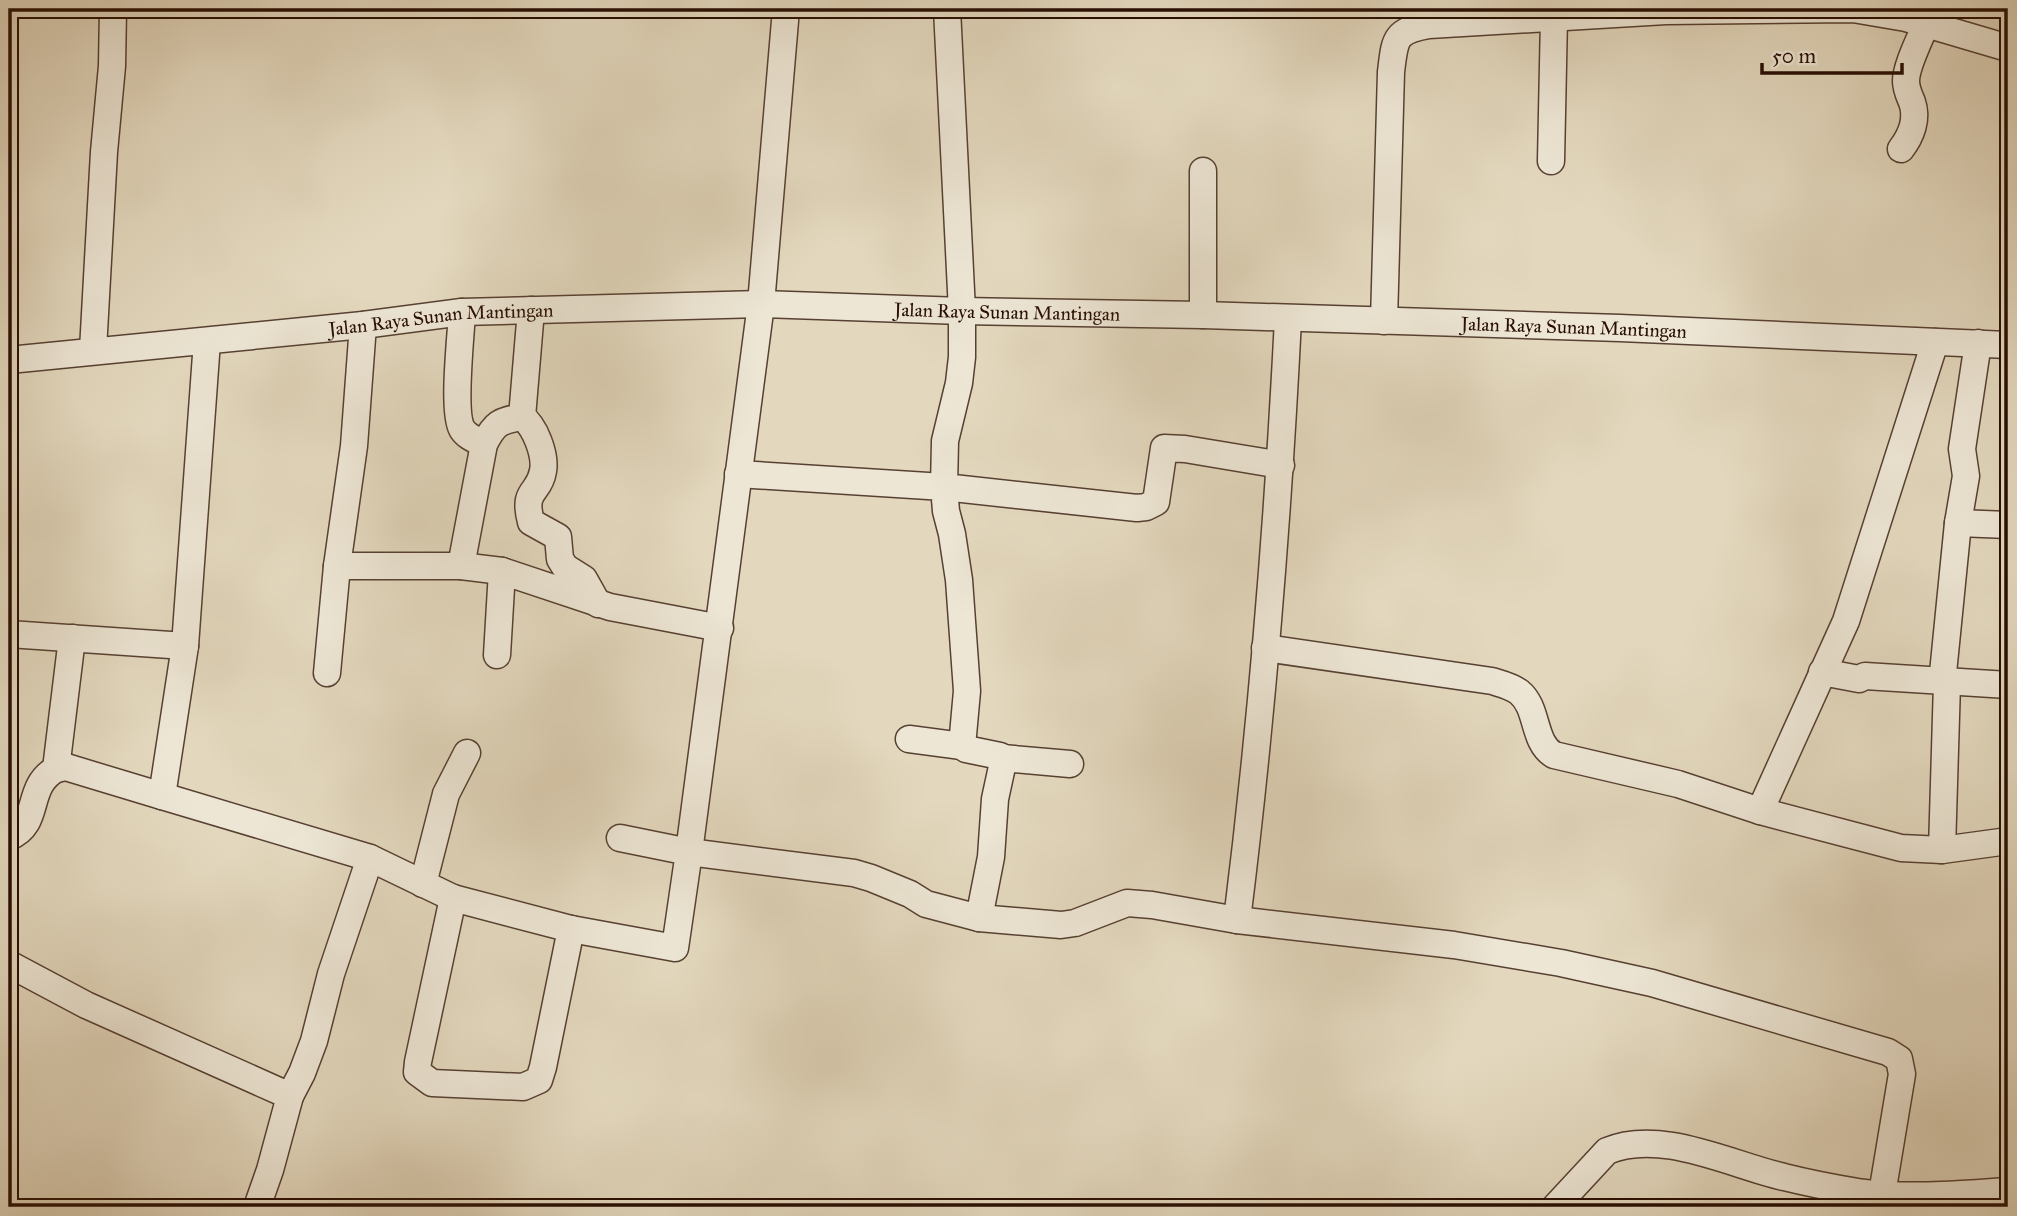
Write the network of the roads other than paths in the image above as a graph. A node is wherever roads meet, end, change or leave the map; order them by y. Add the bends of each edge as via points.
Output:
1 (113, 9) edge
2 (786, 9) edge
3 (947, 9) edge
4 (1554, 18) junction
5 (1926, 24) junction
6 (2008, 48) edge
7 (1901, 149) dead end
8 (1551, 161) dead end
9 (1203, 171) dead end
10 (761, 303) junction
11 (531, 310) junction
12 (462, 312) junction
13 (962, 312) junction
14 (1203, 315) junction
15 (1288, 319) junction
16 (1384, 321) junction
17 (363, 325) junction
18 (206, 341) junction
19 (1935, 342) junction
20 (1978, 343) junction
21 (2008, 345) edge
22 (93, 350) junction
23 (9, 360) edge
24 (522, 417) junction
25 (484, 444) junction
26 (1280, 465) junction
27 (738, 474) junction
28 (944, 487) junction
29 (1958, 523) junction
30 (2008, 526) edge
31 (337, 566) junction
32 (461, 566) junction
33 (502, 571) junction
34 (598, 604) junction
35 (720, 628) junction
36 (9, 634) edge
37 (72, 638) junction
38 (185, 646) junction
39 (1265, 648) junction
40 (497, 656) dead end
41 (1822, 672) junction
42 (327, 673) dead end
43 (1947, 683) junction
44 (2008, 685) edge
45 (909, 739) dead end
46 (962, 746) junction
47 (467, 753) dead end
48 (1002, 758) junction
49 (1070, 764) dead end
50 (55, 769) junction
51 (162, 796) junction
52 (1760, 811) junction
53 (2008, 834) edge
54 (9, 837) edge
55 (620, 838) dead end
56 (2008, 841) edge
57 (1942, 850) junction
58 (689, 852) junction
59 (370, 858) junction
60 (423, 884) junction
61 (453, 898) junction
62 (979, 918) junction
63 (1237, 920) junction
64 (571, 929) junction
65 (9, 964) edge
66 (290, 1096) junction
67 (2008, 1191) edge
68 (1882, 1194) junction
69 (257, 1207) edge
70 (1555, 1207) edge

1 - 22 street
2 - 10 street
3 - 13 street
4 - 5 street via 1666,11 1853,9
4 - 8 street
4 - 16 street via 1408,28 1396,43 1391,72
5 - 6 street
5 - 7 street via 1905,78 1913,127
9 - 14 street
10 - 11 street, Jalan Raya Sunan Mantingan
10 - 13 street, Jalan Raya Sunan Mantingan
10 - 27 street
11 - 12 street, Jalan Raya Sunan Mantingan
11 - 24 street
12 - 17 street, Jalan Raya Sunan Mantingan
12 - 25 street via 460,425
13 - 14 street, Jalan Raya Sunan Mantingan
13 - 28 street via 962,357 945,442
14 - 15 street, Jalan Raya Sunan Mantingan
15 - 16 street, Jalan Raya Sunan Mantingan
15 - 26 street
16 - 19 street, Jalan Raya Sunan Mantingan
17 - 18 street, Jalan Raya Sunan Mantingan
17 - 31 street via 354,446
18 - 22 street, Jalan Raya Sunan Mantingan
18 - 38 street
19 - 20 street, Jalan Raya Sunan Mantingan
19 - 41 street via 1859,585
20 - 21 street, Jalan Raya Sunan Mantingan
20 - 29 street via 1962,449 1966,477
22 - 23 street, Jalan Raya Sunan Mantingan
24 - 25 street via 500,421
24 - 34 street via 535,430 544,470 530,493 531,522 558,537 560,559 584,579
25 - 32 street
26 - 28 street via 1164,448 1156,502 1137,508
26 - 39 street
27 - 28 street
27 - 35 street
28 - 46 street via 959,580 966,677
29 - 30 street
29 - 43 street via 1943,673
31 - 32 street
31 - 42 street
32 - 33 street
33 - 34 street
33 - 40 street
34 - 35 street
35 - 58 street
36 - 37 street
37 - 38 street
37 - 50 street
38 - 51 street
39 - 52 street via 1492,681 1527,701 1543,745 1554,755 1678,784
39 - 63 street
41 - 43 street via 1860,679
41 - 52 street
43 - 44 street
43 - 57 street
45 - 46 street
46 - 48 street
47 - 60 street via 446,794
48 - 49 street
48 - 62 street
50 - 51 street via 66,767
50 - 54 street via 39,783 27,823
51 - 59 street
52 - 57 street via 1901,848
53 - 56 street
55 - 58 street
56 - 57 street
58 - 62 street via 854,873 926,904
58 - 64 street via 675,948
59 - 60 street
59 - 66 street via 314,1041
60 - 61 street
61 - 64 street
61 - 64 street via 418,1062 417,1072 432,1083 523,1087 539,1080
62 - 63 street via 1061,925 1127,904
63 - 68 street via 1454,945 1561,963 1652,983 1888,1052 1899,1059 1902,1074
65 - 66 street via 86,1005
66 - 69 street
67 - 68 street via 1912,1197
68 - 70 street via 1784,1177 1675,1146 1637,1144 1607,1151

